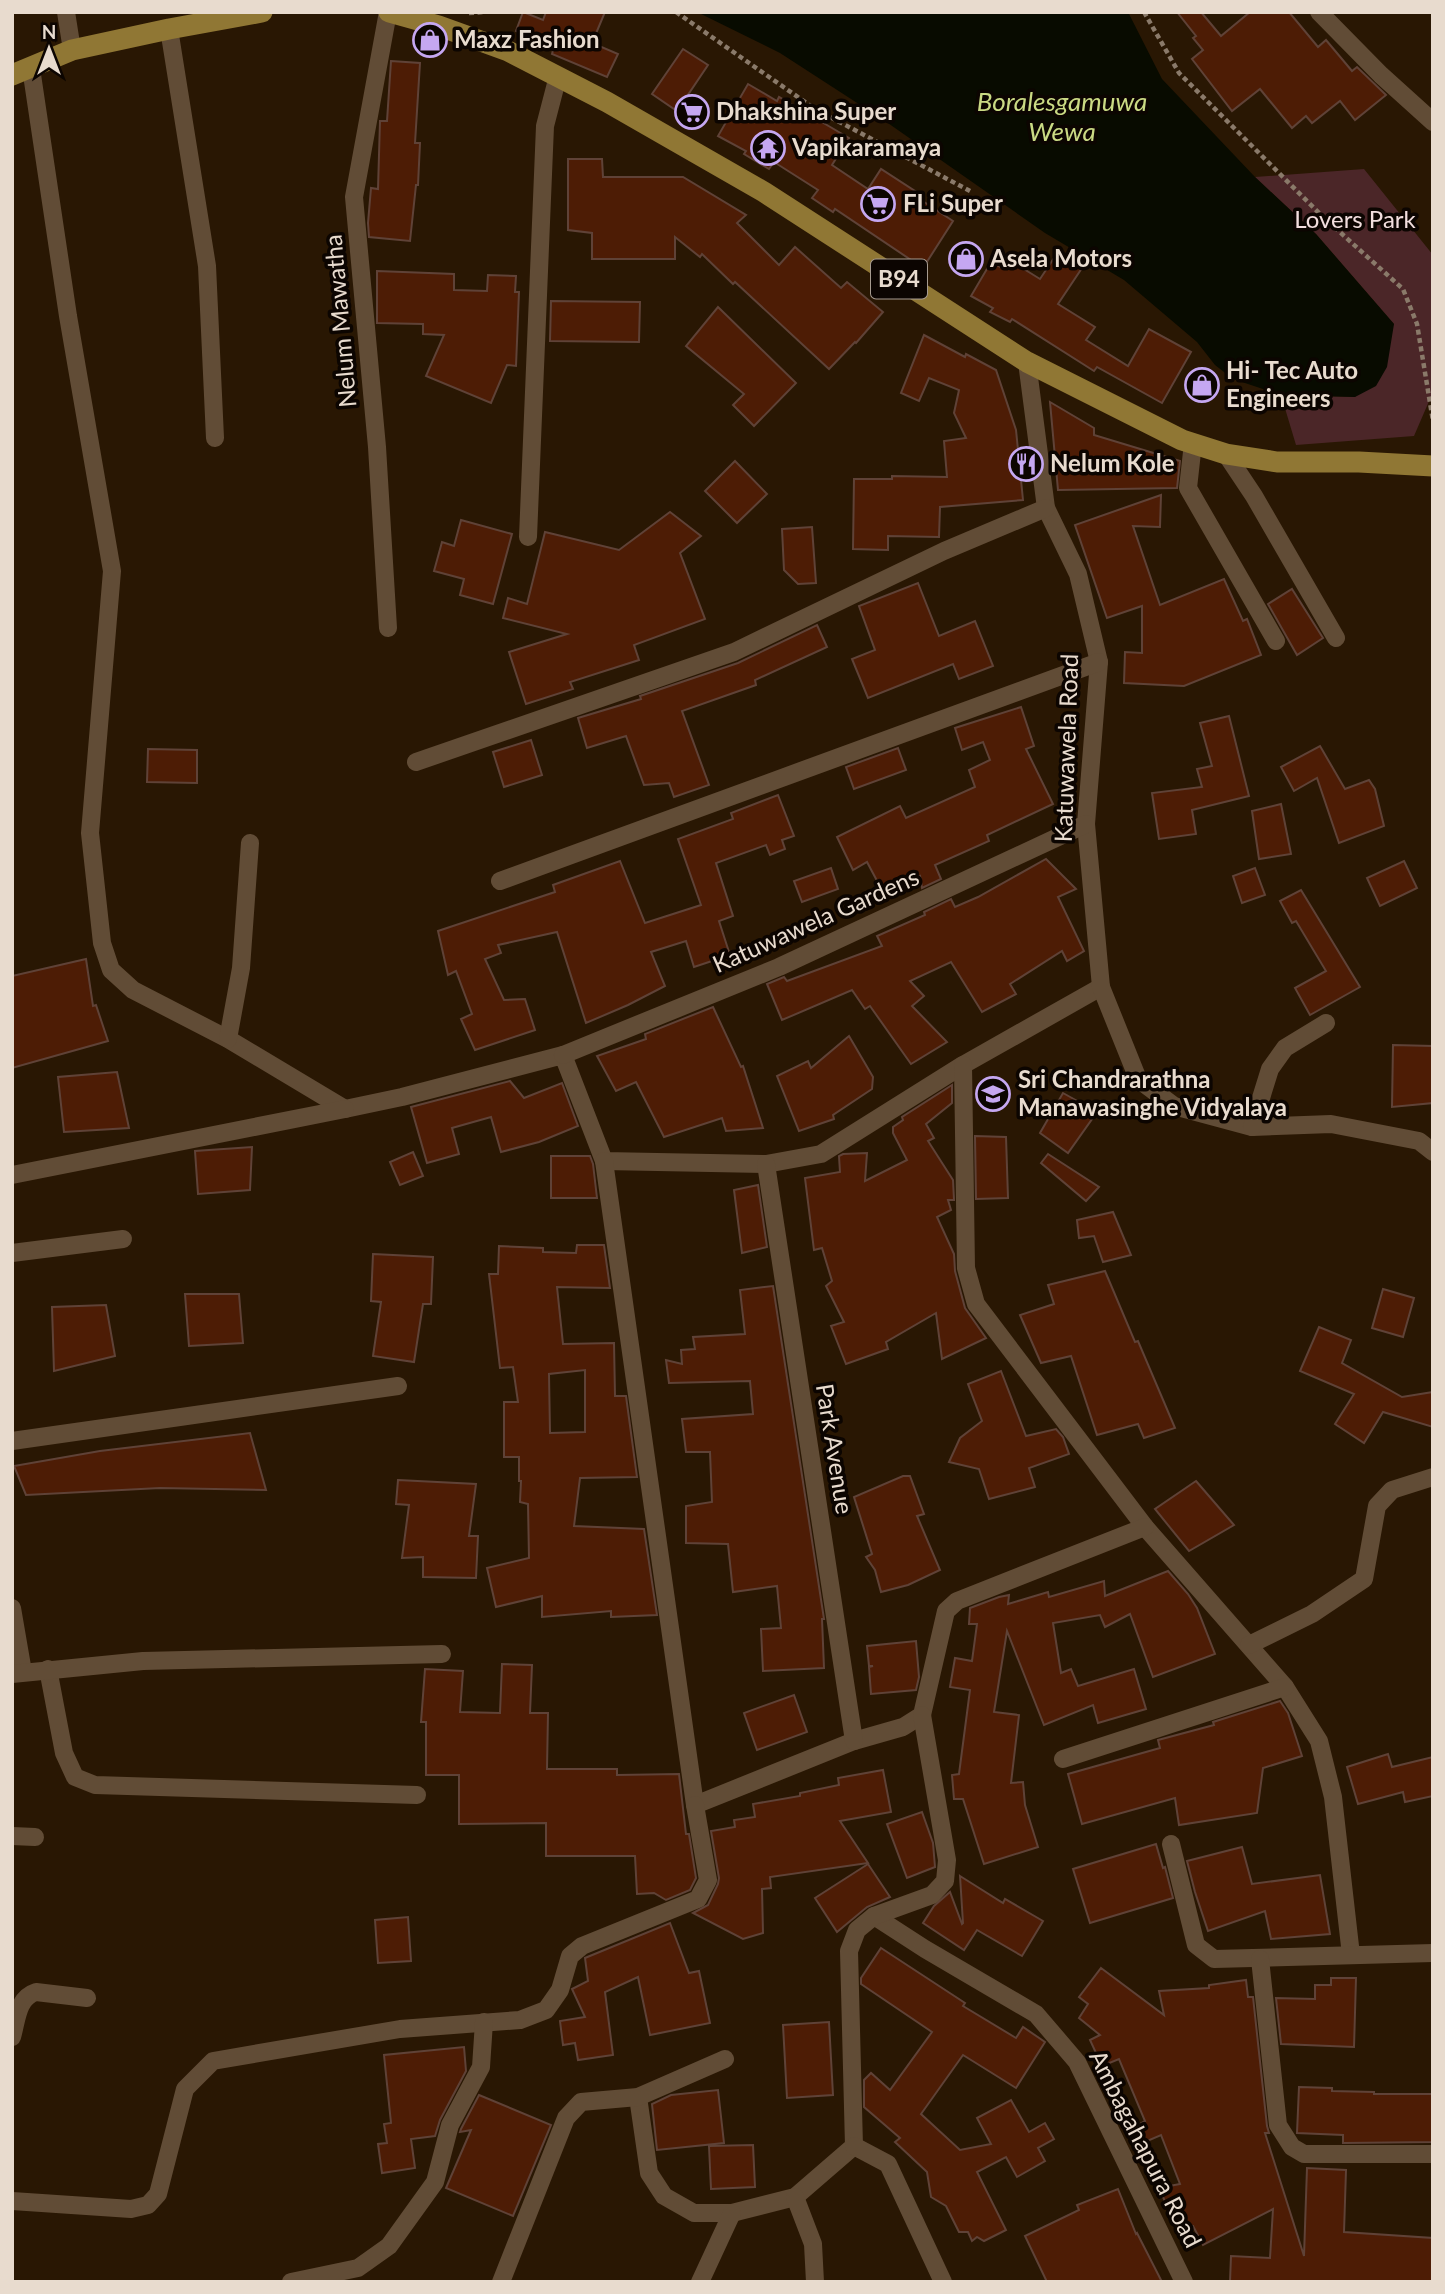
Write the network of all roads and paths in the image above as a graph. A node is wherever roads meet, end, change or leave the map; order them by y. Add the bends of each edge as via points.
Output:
1 (66, 12) edge
2 (262, 12) edge
3 (388, 12) edge
4 (676, 12) edge
5 (1144, 12) edge
6 (1319, 12) edge
7 (169, 29) junction
8 (72, 50) junction
9 (22, 71) edge
10 (558, 76) junction
11 (1433, 122) edge
12 (970, 191) dead end
13 (1027, 362) junction
14 (1433, 421) edge
15 (215, 438) dead end
16 (1193, 443) junction
17 (1226, 454) junction
18 (1433, 466) edge
19 (1046, 508) junction
20 (528, 537) dead end
21 (388, 628) dead end
22 (1335, 638) dead end
23 (1276, 641) dead end
24 (1099, 662) junction
25 (416, 762) dead end
26 (1086, 824) junction
27 (250, 843) dead end
28 (500, 881) dead end
29 (1101, 987) junction
30 (1326, 1023) dead end
31 (228, 1039) junction
32 (563, 1055) junction
33 (963, 1065) junction
34 (345, 1109) junction
35 (1252, 1127) junction
36 (1433, 1152) edge
37 (604, 1161) junction
38 (766, 1164) junction
39 (12, 1175) edge
40 (123, 1239) dead end
41 (12, 1253) edge
42 (398, 1387) dead end
43 (12, 1441) edge
44 (1433, 1476) edge
45 (1145, 1527) junction
46 (12, 1608) edge
47 (1249, 1645) junction
48 (442, 1654) dead end
49 (48, 1670) junction
50 (18, 1673) edge
51 (1285, 1687) junction
52 (922, 1715) junction
53 (854, 1741) junction
54 (1063, 1759) dead end
55 (417, 1795) dead end
56 (695, 1805) junction
57 (12, 1836) edge
58 (35, 1837) dead end
59 (1171, 1844) dead end
60 (874, 1916) junction
61 (1433, 1953) edge
62 (1351, 1955) junction
63 (1260, 1959) junction
64 (87, 1998) dead end
65 (484, 2022) junction
66 (12, 2038) edge
67 (725, 2059) dead end
68 (638, 2097) junction
69 (854, 2146) junction
70 (1433, 2154) edge
71 (795, 2197) junction
72 (12, 2201) edge
73 (732, 2213) junction
74 (291, 2282) edge
75 (501, 2282) edge
76 (700, 2282) edge
77 (815, 2282) edge
78 (943, 2282) edge
79 (1184, 2282) edge

1 - 8 street
2 - 7 main road
3 - 10 main road, B94 via 508,51
3 - 21 street, Nelum Mawatha via 355,197
4 - 12 path via 815,109
5 - 14 path via 1179,72 1313,207 1403,289 1417,324
6 - 11 street
7 - 8 main road
7 - 15 street via 207,266
8 - 9 main road
9 - 31 street via 112,571 90,833 102,943 110,970 133,990
10 - 13 main road, B94 via 764,192
10 - 20 street via 545,126
13 - 16 main road, B94
13 - 19 street, Katuwawela Road
16 - 17 main road, B94
16 - 23 street via 1188,488
17 - 18 main road, B94 via 1277,463
17 - 22 street
19 - 24 street, Katuwawela Road via 1078,574
19 - 25 street via 944,551 734,652
24 - 26 street, Katuwawela Road
24 - 28 street
26 - 29 street, Katuwawela Road
26 - 32 street, Katuwawela Gardens via 779,967
27 - 31 street via 241,968
29 - 33 street
29 - 35 street, Katuwawela Road via 1138,1079 1174,1106
30 - 35 street via 1285,1048 1270,1069
31 - 34 street
32 - 34 street, Katuwawela Gardens
32 - 37 street
33 - 38 street via 821,1154
33 - 45 street via 966,1268 976,1304
34 - 39 street, Katuwawela Gardens
35 - 36 street, Katuwawela Road via 1331,1124 1419,1141
37 - 38 street
37 - 56 street
38 - 53 street, Park Avenue
40 - 41 street
42 - 43 street
44 - 47 street via 1392,1490 1377,1506 1364,1579 1312,1614
45 - 47 street
45 - 52 street via 957,1601 946,1611
46 - 50 street
47 - 51 street
48 - 49 street via 143,1661
49 - 50 street
49 - 55 street via 64,1753 75,1777 96,1785
51 - 54 street
51 - 62 street via 1319,1741 1333,1797
52 - 53 street via 902,1727
52 - 60 street via 947,1860 945,1881 932,1895
53 - 56 street
56 - 65 street via 708,1880 698,1899 582,1946 570,1956 560,1990 546,2010 520,2020
57 - 58 street
59 - 63 street via 1196,1945 1214,1959
60 - 69 street via 857,1930 849,1951
60 - 79 street, Ambagahapura Road via 1036,2014 1077,2062
61 - 62 street
62 - 63 street
63 - 70 street via 1278,2125 1292,2147 1304,2154
64 - 66 street via 28,1994 22,2000
65 - 72 street via 400,2029 213,2060 185,2090 159,2194 148,2205 131,2209
65 - 74 street via 481,2067 450,2125 435,2182 388,2246 358,2268
67 - 68 street
68 - 73 street via 649,2173 664,2196 694,2213
68 - 75 street via 581,2102 566,2118
69 - 71 street
69 - 78 street via 888,2164
71 - 73 street
71 - 77 street via 813,2244
73 - 76 street

